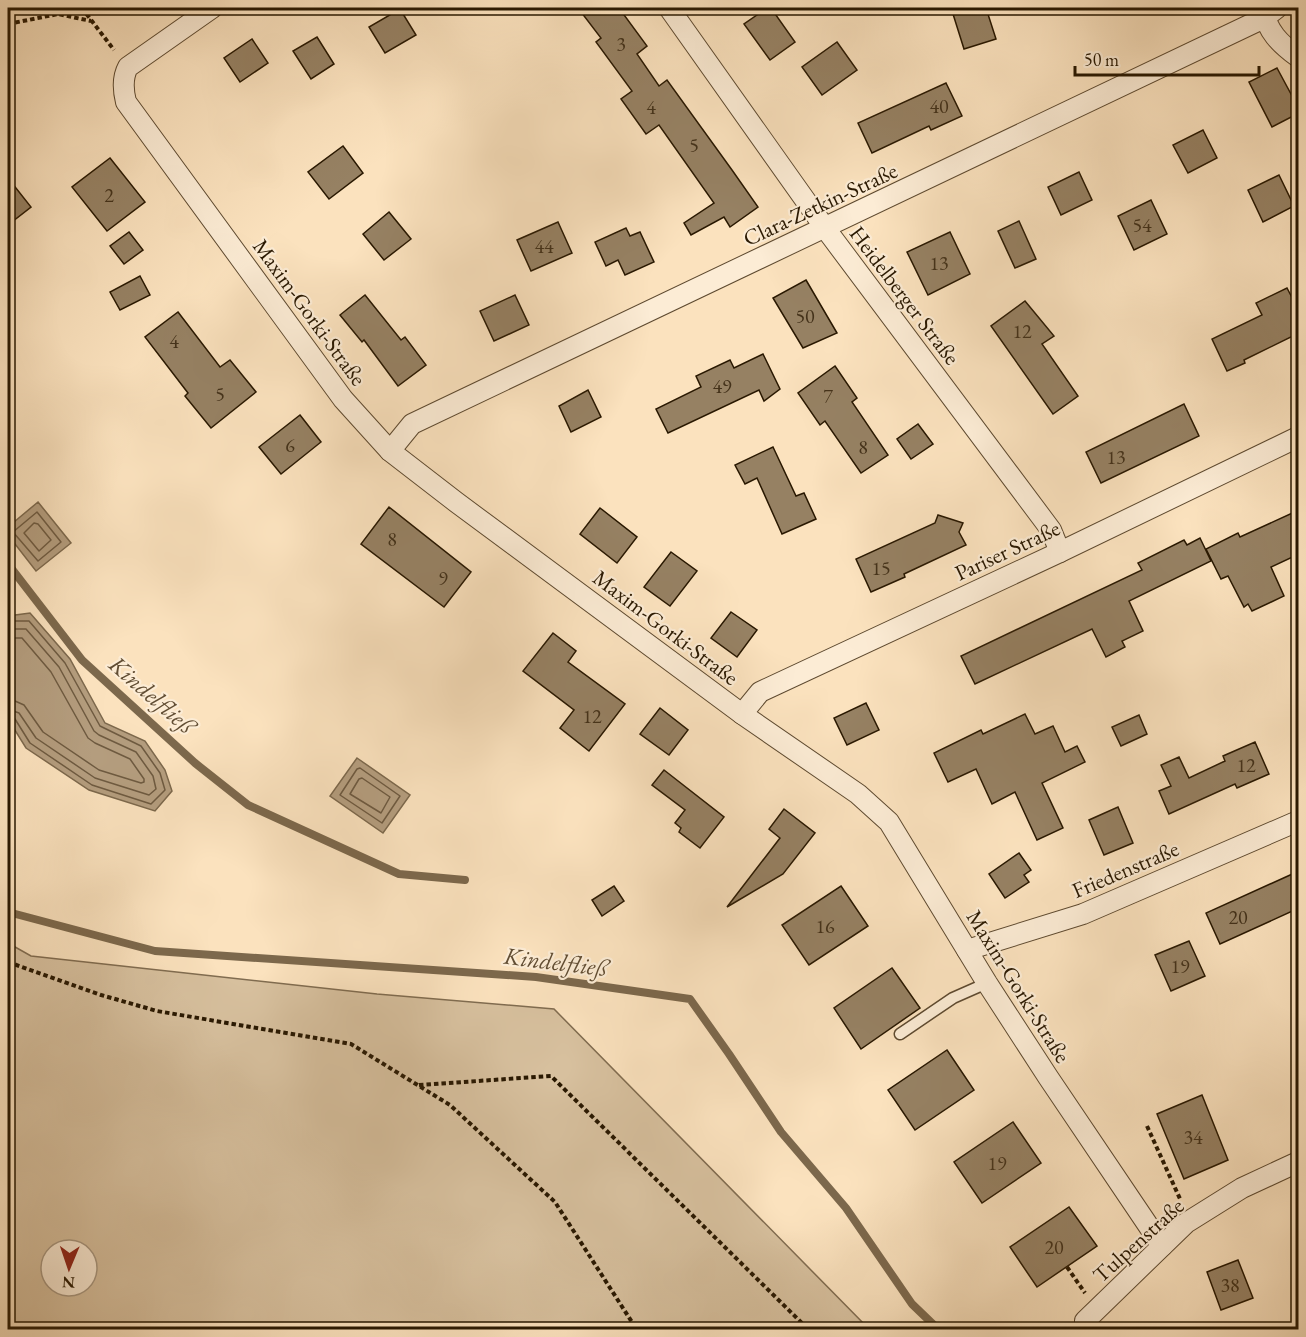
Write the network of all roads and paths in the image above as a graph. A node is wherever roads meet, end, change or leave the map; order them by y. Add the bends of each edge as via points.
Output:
1 (82, 8) edge
2 (212, 8) edge
3 (669, 8) edge
4 (1268, 11) edge
5 (91, 21) junction
6 (8, 24) edge
7 (1299, 57) edge
8 (128, 67) junction
9 (825, 228) junction
10 (1299, 437) edge
11 (390, 451) junction
12 (1060, 552) junction
13 (742, 714) junction
14 (1299, 821) edge
15 (967, 950) junction
16 (8, 962) edge
17 (987, 983) junction
18 (900, 1034) dead end
19 (418, 1085) junction
20 (1148, 1126) dead end
21 (1299, 1162) edge
22 (1190, 1221) junction
23 (1162, 1246) junction
24 (1067, 1267) dead end
25 (1071, 1273) dead end
26 (637, 1329) edge
27 (809, 1329) edge
28 (1087, 1329) edge

1 - 5 path
2 - 8 street
3 - 9 street, Heidelberger Straße
4 - 7 street via 1277,41
4 - 9 street, Clara-Zetkin-Straße
5 - 6 path via 58,14
5 - 8 path
8 - 11 street, Maxim-Gorki-Straße via 124,80 126,102 343,399
9 - 11 street, Clara-Zetkin-Straße via 412,424
9 - 12 street, Heidelberger Straße via 1051,530
10 - 12 street, Pariser Straße
11 - 13 street, Maxim-Gorki-Straße
12 - 13 street, Pariser Straße via 760,692
13 - 15 street, Maxim-Gorki-Straße via 858,794 889,822
14 - 15 street, Friedenstraße via 1083,914
15 - 17 street, Maxim-Gorki-Straße
16 - 19 path via 157,1011 351,1044
17 - 18 lane via 953,998
17 - 23 street, Maxim-Gorki-Straße
19 - 26 path via 450,1105 555,1202
19 - 27 path via 551,1076
20 - 22 path
21 - 22 street, Tulpenstraße via 1242,1188
22 - 23 street, Tulpenstraße
23 - 28 street, Tulpenstraße via 1085,1321
24 - 25 path

